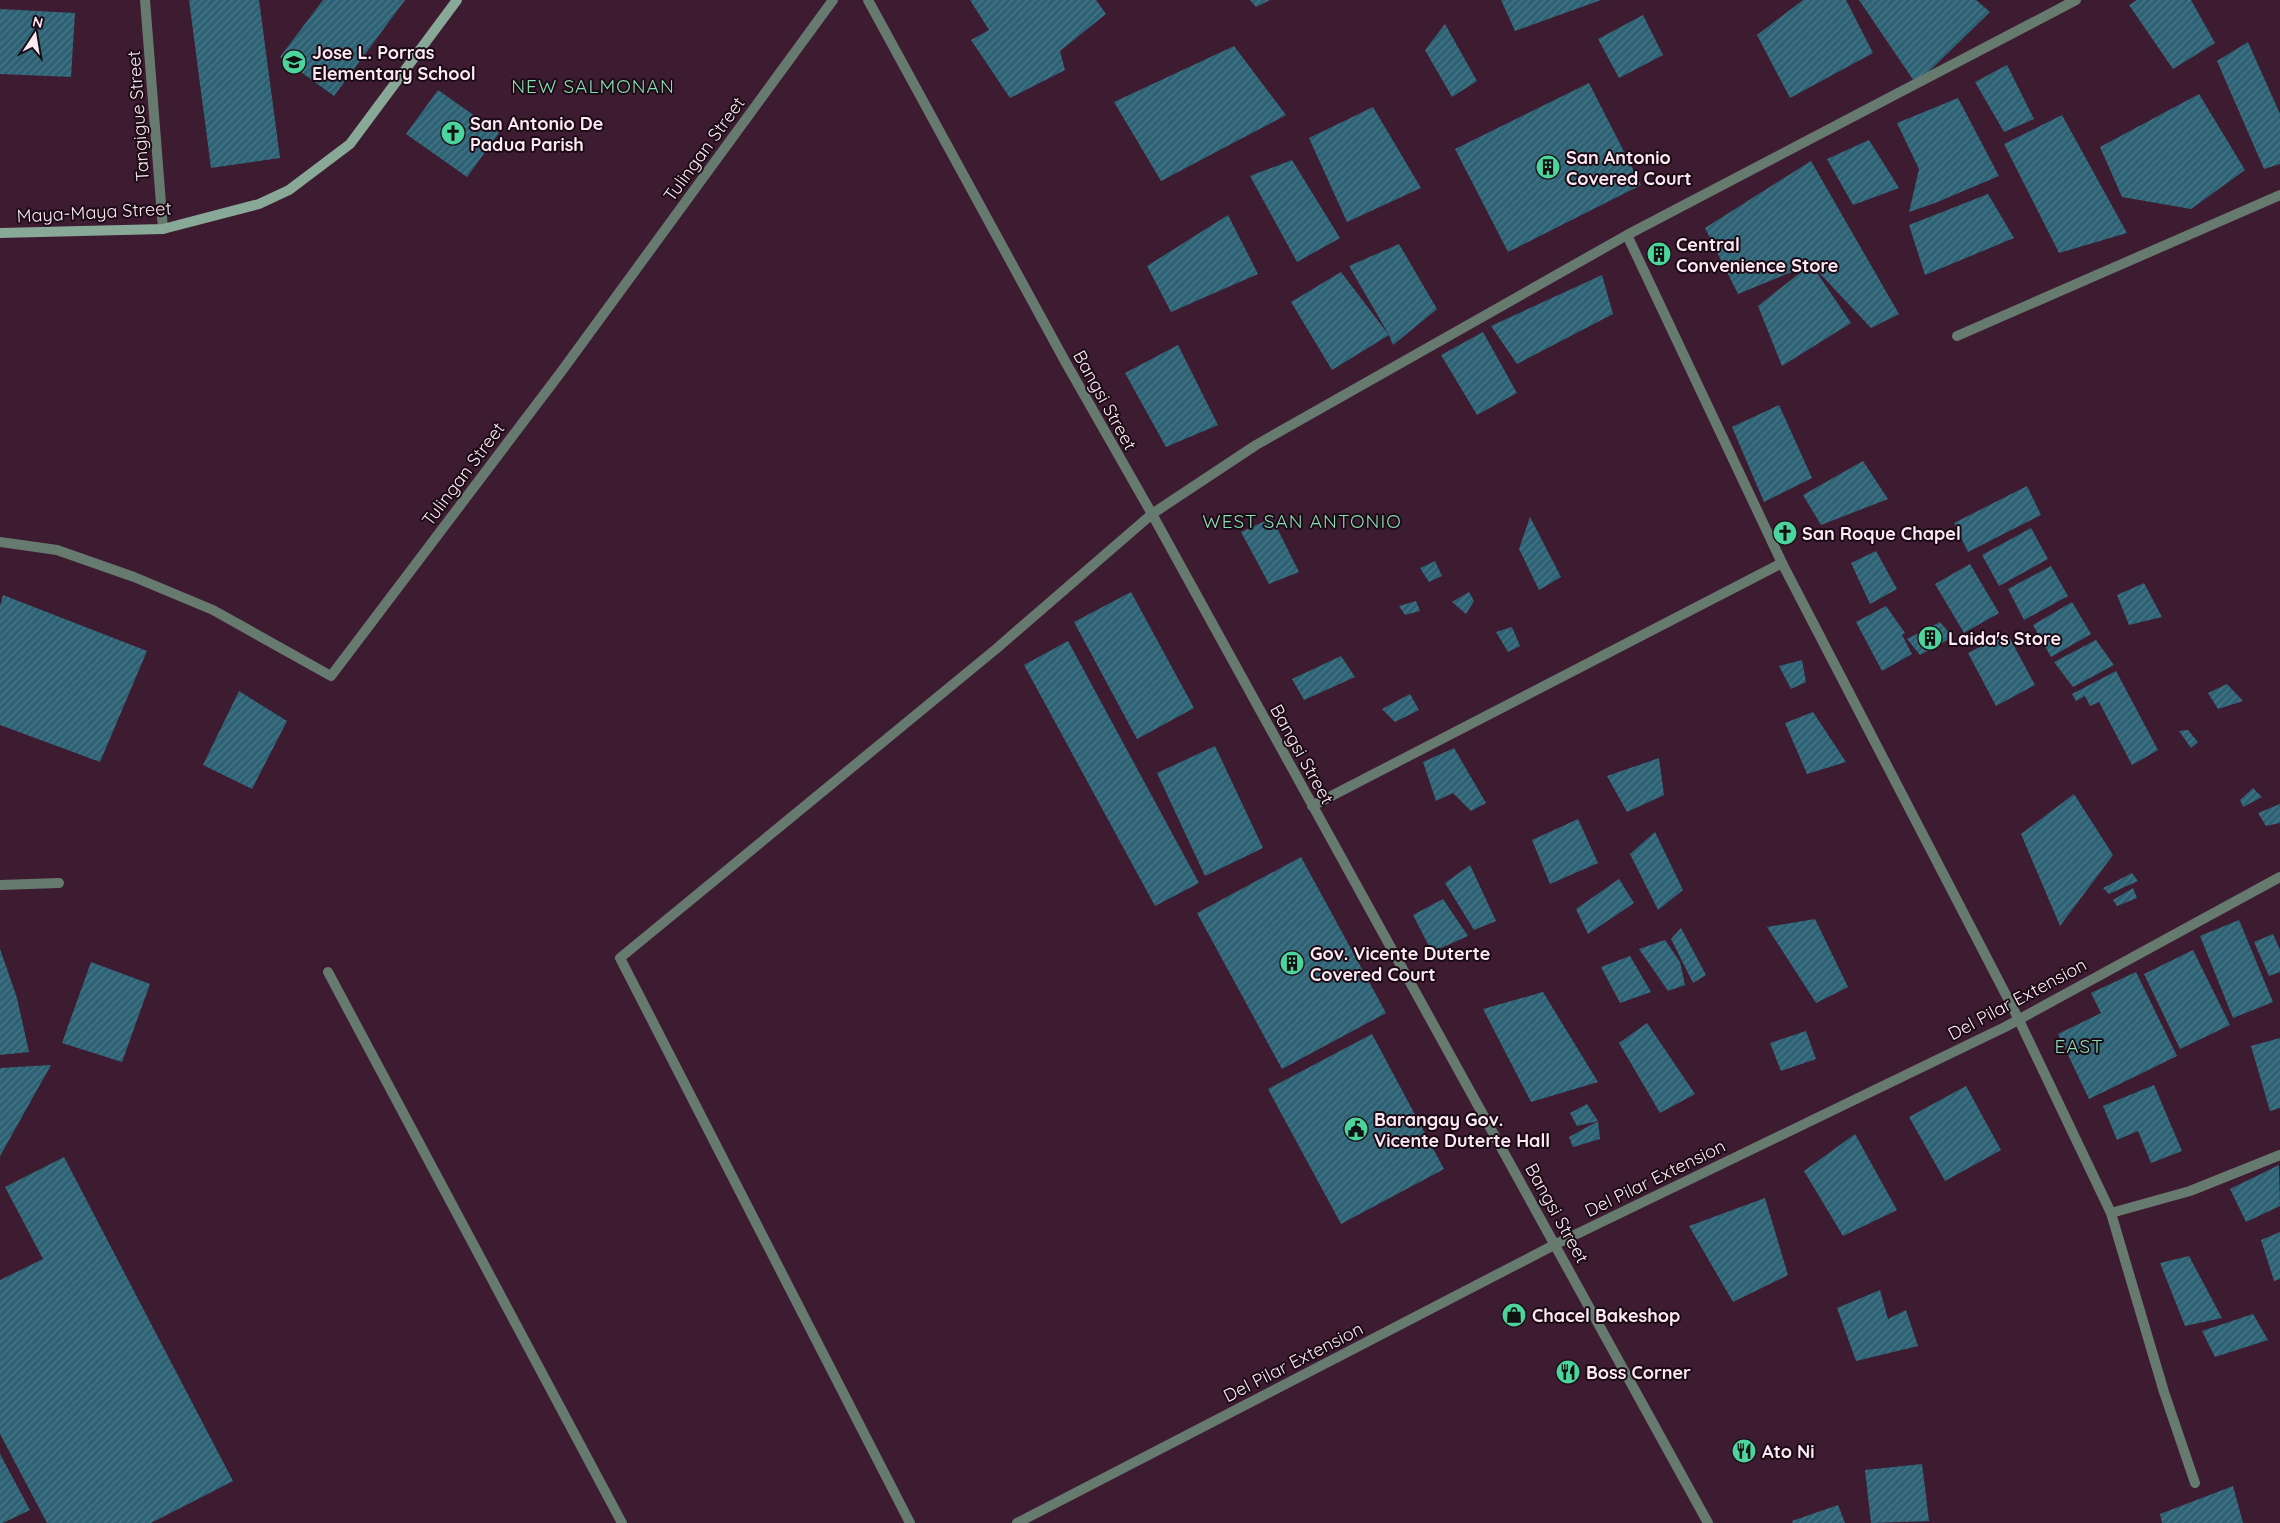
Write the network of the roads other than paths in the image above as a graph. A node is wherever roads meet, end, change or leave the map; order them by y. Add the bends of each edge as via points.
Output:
1 (145, 0) edge
2 (457, 0) edge
3 (833, 0) edge
4 (868, 0) edge
5 (2076, 0) edge
6 (2280, 195) edge
7 (163, 229) junction
8 (0, 233) edge
9 (1627, 236) junction
10 (1957, 336) dead end
11 (1152, 514) junction
12 (0, 542) edge
13 (1782, 563) junction
14 (1312, 806) junction
15 (2280, 877) edge
16 (59, 883) dead end
17 (0, 885) edge
18 (328, 972) dead end
19 (2018, 1018) junction
20 (2280, 1156) edge
21 (2111, 1213) junction
22 (1556, 1244) junction
23 (2195, 1482) dead end
24 (622, 1523) edge
25 (910, 1523) edge
26 (1017, 1523) edge
27 (1708, 1523) edge

1 - 7 street, Tangigue Street
2 - 7 street, Maya-Maya Street via 350,144 289,190 259,204
3 - 12 street, Tulingan Street via 561,372 331,676 213,610 134,577 57,550
4 - 11 street, Bangsi Street via 1070,371
5 - 9 street
6 - 10 street
7 - 8 street, Maya-Maya Street
9 - 11 street via 1256,446
9 - 13 street
11 - 14 street, Bangsi Street
11 - 25 street via 996,648 620,958
13 - 14 street
13 - 19 street
14 - 22 street, Bangsi Street
15 - 19 street, Del Pilar Extension
16 - 17 street
18 - 24 street
19 - 21 street
19 - 22 street, Del Pilar Extension
20 - 21 street via 2190,1191
21 - 23 street via 2164,1392
22 - 26 street, Del Pilar Extension
22 - 27 street, Bangsi Street

